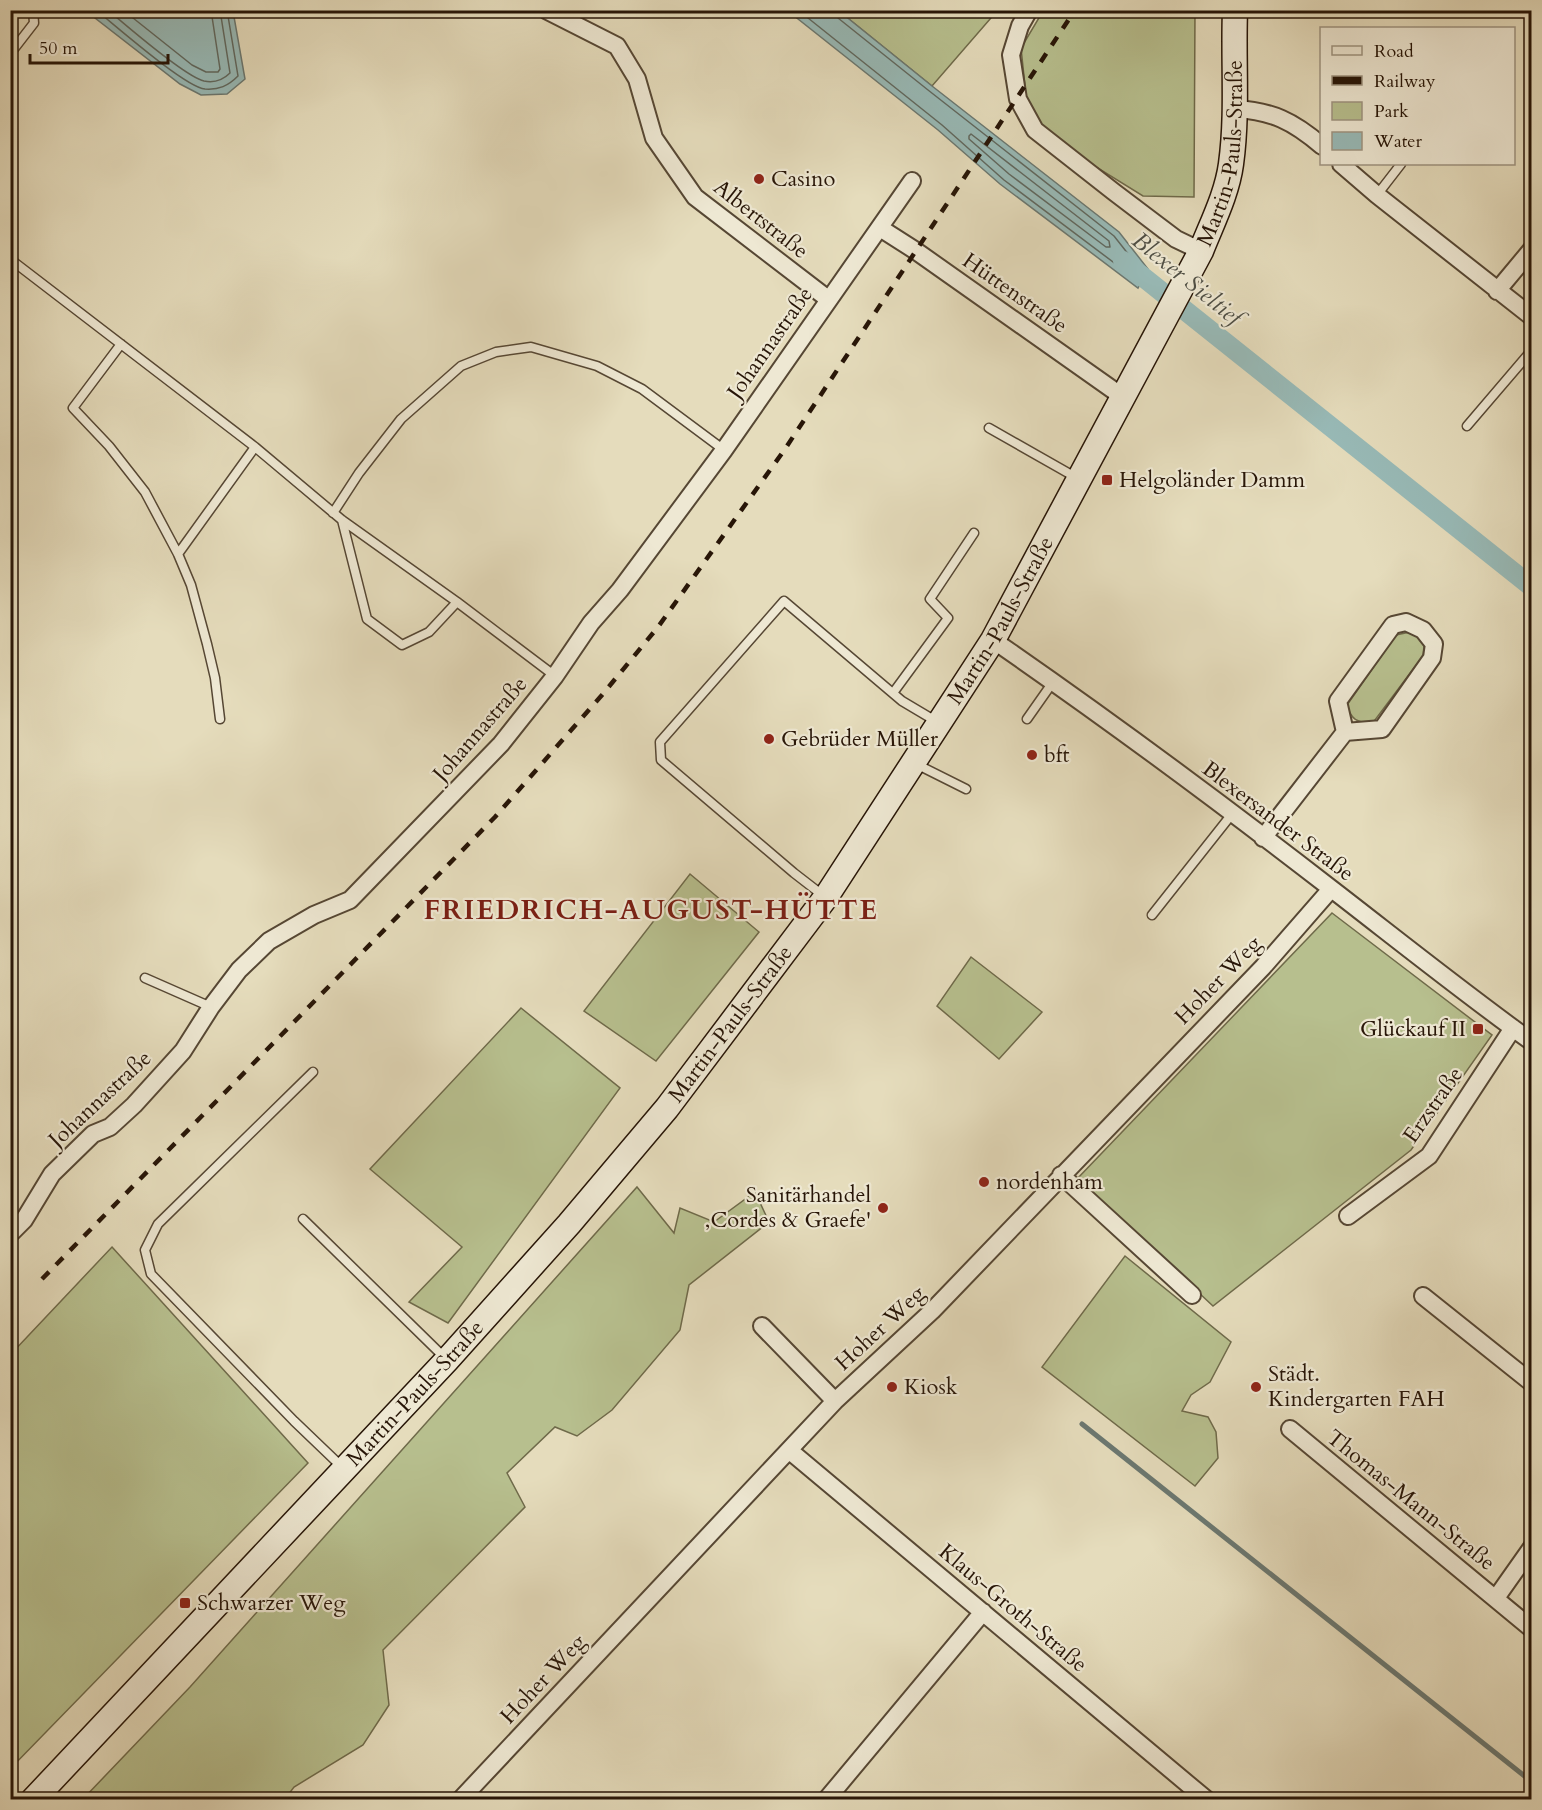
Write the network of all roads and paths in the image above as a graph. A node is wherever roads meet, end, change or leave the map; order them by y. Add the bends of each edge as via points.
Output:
1 (33, 10) edge
2 (546, 10) edge
3 (1029, 10) edge
4 (1235, 10) edge
5 (10, 54) edge
6 (1235, 109) junction
7 (1320, 144) edge
8 (1342, 165) edge
9 (1400, 165) edge
10 (912, 181) dead end
11 (1377, 195) junction
12 (880, 228) junction
13 (1532, 249) edge
14 (10, 259) edge
15 (1196, 260) junction
16 (1497, 291) junction
17 (828, 299) junction
18 (1532, 317) edge
19 (121, 345) junction
20 (1532, 350) edge
21 (1123, 397) junction
22 (1467, 426) dead end
23 (988, 428) dead end
24 (255, 447) junction
25 (724, 450) junction
26 (1080, 480) junction
27 (333, 513) junction
28 (342, 520) junction
29 (974, 533) dead end
30 (178, 554) junction
31 (457, 602) junction
32 (993, 640) junction
33 (555, 676) junction
34 (1053, 682) junction
35 (892, 693) junction
36 (220, 719) dead end
37 (1027, 719) dead end
38 (940, 723) junction
39 (1345, 732) junction
40 (914, 764) junction
41 (966, 789) dead end
42 (1232, 814) junction
43 (1263, 837) junction
44 (1331, 889) junction
45 (826, 897) junction
46 (1152, 915) dead end
47 (145, 978) dead end
48 (211, 1007) junction
49 (1513, 1028) junction
50 (1532, 1042) edge
51 (313, 1072) dead end
52 (1061, 1175) junction
53 (1348, 1216) dead end
54 (303, 1219) dead end
55 (10, 1234) edge
56 (1192, 1295) dead end
57 (1423, 1296) dead end
58 (762, 1326) dead end
59 (447, 1360) junction
60 (1532, 1383) edge
61 (835, 1401) junction
62 (1290, 1430) dead end
63 (790, 1451) junction
64 (345, 1469) junction
65 (1532, 1547) edge
66 (1496, 1598) junction
67 (983, 1612) junction
68 (1532, 1629) edge
69 (33, 1800) edge
70 (460, 1800) edge
71 (826, 1800) edge
72 (1206, 1800) edge

1 - 5 lane via 34,23
2 - 17 street, Albertstraße via 617,46 637,79 654,138 695,197
3 - 15 street via 1011,55 1018,99 1035,130 1176,239
4 - 6 street, Martin-Pauls-Straße
6 - 7 street via 1279,116 1302,128
6 - 15 street, Martin-Pauls-Straße via 1231,164 1220,206
8 - 11 street
9 - 11 lane
10 - 12 street, Johannastraße
11 - 16 street
12 - 17 street, Johannastraße
12 - 21 street, Hüttenstraße
13 - 16 street
14 - 19 lane
15 - 21 street, Martin-Pauls-Straße
16 - 18 street
17 - 25 street, Johannastraße
19 - 24 lane
19 - 30 lane via 73,408 145,492
20 - 22 lane
21 - 26 street, Martin-Pauls-Straße
23 - 26 lane
24 - 27 lane
24 - 30 lane
25 - 27 lane via 642,388 597,366 531,347 496,352 461,366 401,419
25 - 33 street, Johannastraße
26 - 32 street, Martin-Pauls-Straße
27 - 28 lane
28 - 31 lane
28 - 31 lane via 367,619 402,645 429,632
29 - 35 lane via 930,598 948,618
30 - 36 lane via 207,645
31 - 33 lane
32 - 34 street, Blexersander Straße
32 - 38 street, Martin-Pauls-Straße
33 - 48 street, Johannastraße via 501,744 350,900 269,941 239,970
34 - 37 lane
34 - 42 street, Blexersander Straße
35 - 38 lane
35 - 45 lane via 784,601 660,742 661,760
38 - 40 street, Martin-Pauls-Straße
39 - 39 street via 1382,729 1432,658 1434,644 1423,630 1406,622 1393,625 1338,701
39 - 43 street
40 - 41 lane
40 - 45 street, Martin-Pauls-Straße
42 - 43 street, Blexersander Straße
42 - 46 lane
43 - 44 street, Blexersander Straße
44 - 49 street, Blexersander Straße
44 - 52 street, Hoher Weg via 1263,967
45 - 59 street, Martin-Pauls-Straße via 667,1108
47 - 48 lane
48 - 55 street, Johannastraße via 183,1051 134,1104 110,1127 93,1134 52,1174 24,1220
49 - 50 street, Blexersander Straße
49 - 53 street, Erzstraße via 1429,1156
51 - 64 lane via 158,1224 145,1250 151,1274
52 - 56 street
52 - 61 street, Hoher Weg via 932,1311
54 - 59 lane
57 - 60 street
58 - 61 street
59 - 64 street, Martin-Pauls-Straße
61 - 63 street, Hoher Weg
62 - 66 street, Thomas-Mann-Straße
63 - 67 street, Klaus-Groth-Straße
63 - 70 street, Hoher Weg
64 - 69 street, Martin-Pauls-Straße
65 - 66 street
66 - 68 street, Thomas-Mann-Straße
67 - 71 street
67 - 72 street, Klaus-Groth-Straße

